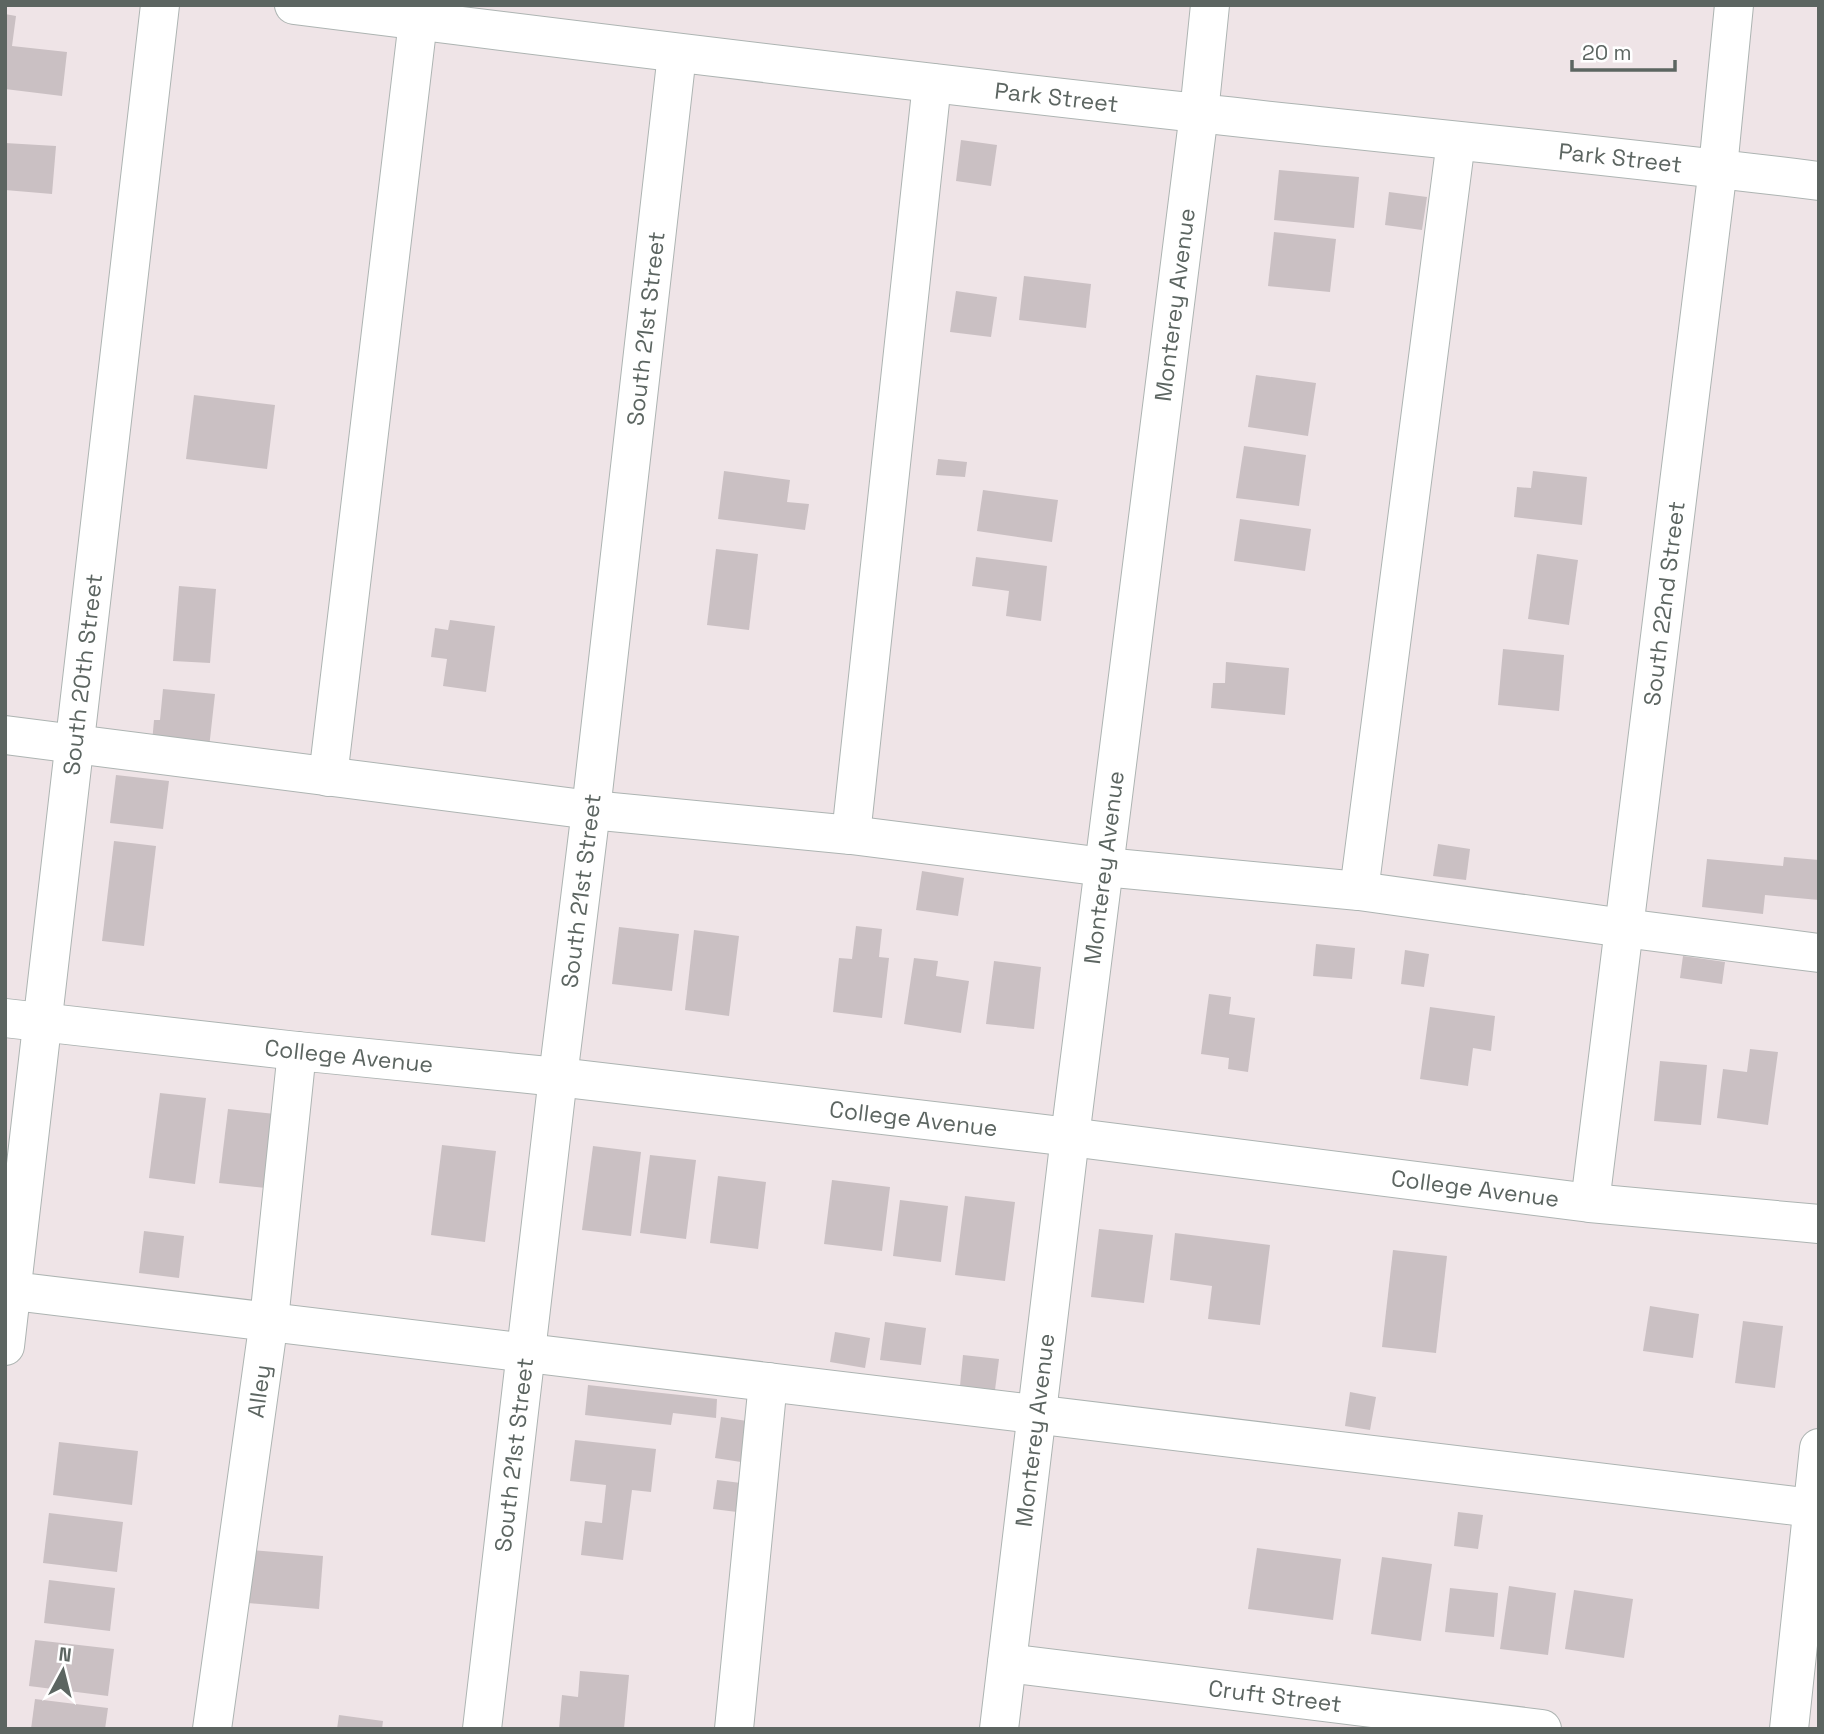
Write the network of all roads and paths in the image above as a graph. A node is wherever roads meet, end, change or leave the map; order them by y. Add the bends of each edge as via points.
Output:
1 (160, 5) edge
2 (294, 5) edge
3 (1210, 5) edge
4 (1734, 5) edge
5 (418, 21) junction
6 (677, 54) junction
7 (932, 83) junction
8 (1199, 113) junction
9 (1456, 141) junction
10 (1718, 168) junction
11 (1819, 181) edge
12 (5, 735) edge
13 (76, 744) junction
14 (328, 777) junction
15 (592, 810) junction
16 (851, 835) junction
17 (1104, 867) junction
18 (1359, 891) junction
19 (1624, 928) junction
20 (1819, 953) edge
21 (5, 1018) edge
22 (44, 1023) junction
23 (297, 1051) junction
24 (558, 1077) junction
25 (1070, 1137) junction
26 (1590, 1203) junction
27 (1819, 1224) edge
28 (9, 1290) edge
29 (269, 1320) junction
30 (5, 1346) edge
31 (526, 1352) junction
32 (768, 1382) junction
33 (1037, 1414) junction
34 (1819, 1448) edge
35 (1812, 1508) junction
36 (1007, 1663) junction
37 (212, 1729) edge
38 (482, 1729) edge
39 (734, 1729) edge
40 (999, 1729) edge
41 (1542, 1729) edge
42 (1789, 1729) edge

1 - 13 street, South 20th Street
2 - 5 street, Park Street
3 - 8 street, Monterey Avenue
4 - 10 street, South 22nd Street
5 - 6 street, Park Street
5 - 14 street
6 - 7 street, Park Street
6 - 15 street, South 21st Street
7 - 8 street, Park Street
7 - 16 street
8 - 9 street, Park Street
8 - 17 street, Monterey Avenue
9 - 10 street, Park Street
9 - 18 street
10 - 11 street, Park Street
10 - 19 street, South 22nd Street
12 - 13 street
13 - 14 street
13 - 22 street, South 20th Street
14 - 15 street
15 - 16 street
15 - 24 street, South 21st Street
16 - 17 street
17 - 18 street
17 - 25 street, Monterey Avenue
18 - 19 street
19 - 20 street
19 - 26 street, South 22nd Street
21 - 22 street, College Avenue
22 - 23 street, College Avenue
22 - 28 street, South 20th Street
23 - 24 street, College Avenue
23 - 29 street, Alley
24 - 25 street, College Avenue
24 - 31 street, South 21st Street
25 - 26 street, College Avenue
25 - 33 street, Monterey Avenue
26 - 27 street, College Avenue
28 - 29 street
28 - 30 street, South 20th Street
29 - 31 street
29 - 37 street, Alley
31 - 32 street
31 - 38 street, South 21st Street
32 - 33 street
32 - 39 street
33 - 35 street
33 - 36 street, Monterey Avenue
34 - 35 street
35 - 42 street
36 - 40 street, Monterey Avenue
36 - 41 street, Cruft Street

